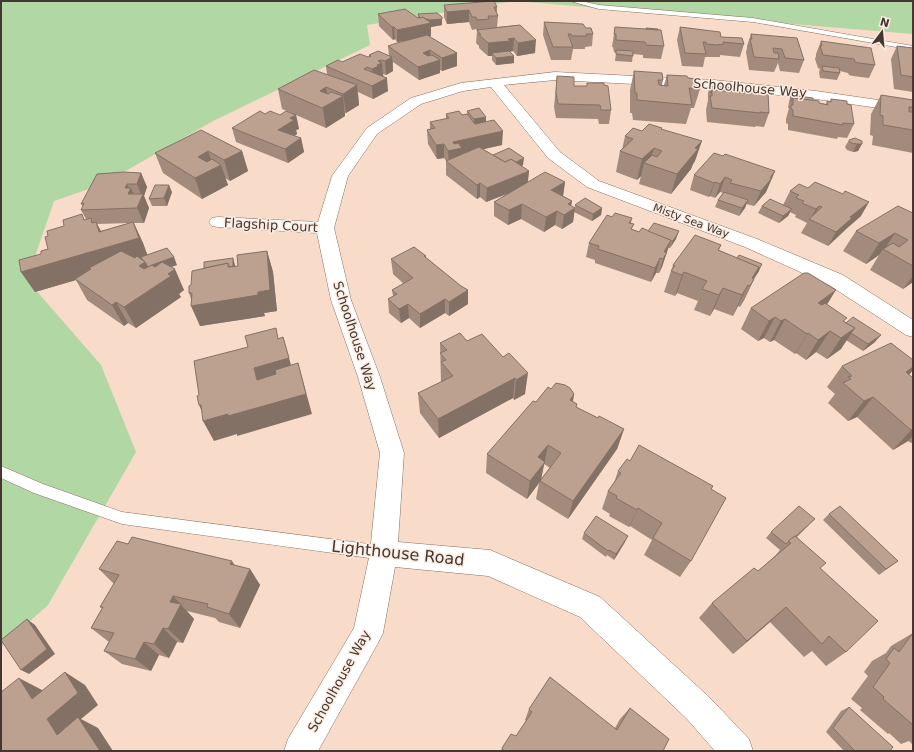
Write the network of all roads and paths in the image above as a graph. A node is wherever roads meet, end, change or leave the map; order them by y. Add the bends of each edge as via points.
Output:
1 (573, 1) edge
2 (913, 48) edge
3 (494, 82) junction
4 (913, 109) edge
5 (218, 222) dead end
6 (325, 228) junction
7 (913, 330) edge
8 (1, 472) edge
9 (384, 553) junction
10 (300, 751) edge
11 (737, 751) edge

1 - 2 lane via 599,7 753,20
3 - 4 street, Schoolhouse Way via 555,76 714,84
3 - 6 street, Schoolhouse Way via 461,87 416,101 372,131 340,176
3 - 7 street, Misty Sea Way via 554,155 593,184 751,243 836,280
5 - 6 street, Flagship Court
6 - 9 street, Schoolhouse Way via 341,300 369,377 392,453
8 - 9 lane, Lighthouse Road via 39,489 122,518
9 - 10 street, Schoolhouse Way via 368,633
9 - 11 street, Lighthouse Road via 490,563 590,607 698,708

